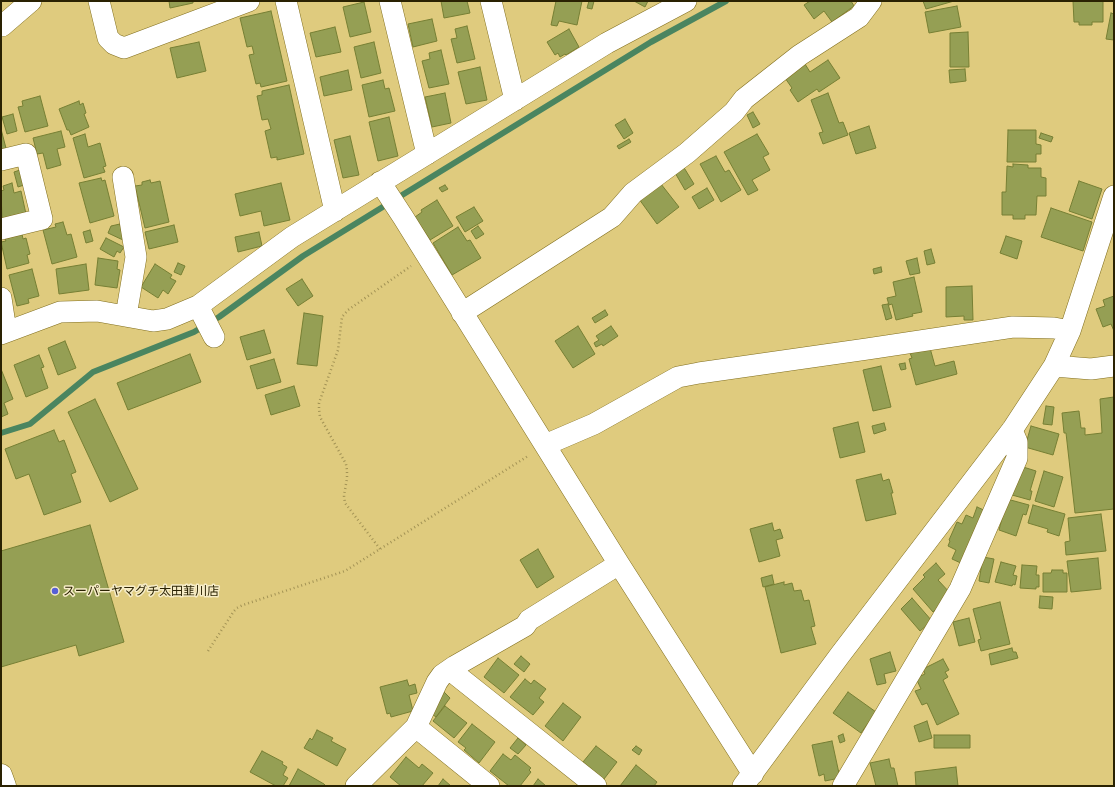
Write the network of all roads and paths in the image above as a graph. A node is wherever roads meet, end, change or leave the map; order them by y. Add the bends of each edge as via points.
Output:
1 (31, 1) edge
2 (99, 1) edge
3 (249, 1) edge
4 (286, 1) edge
5 (390, 1) edge
6 (491, 1) edge
7 (686, 1) edge
8 (871, 1) edge
9 (1, 25) edge
10 (515, 100) junction
11 (427, 154) junction
12 (1, 160) edge
13 (123, 177) dead end
14 (382, 186) junction
15 (1114, 196) edge
16 (335, 211) junction
17 (1, 229) edge
18 (428, 259) junction
19 (1, 298) edge
20 (199, 310) junction
21 (462, 313) junction
22 (126, 316) junction
23 (1070, 331) junction
24 (4, 333) edge
25 (214, 337) dead end
26 (1054, 366) junction
27 (1114, 366) edge
28 (1012, 430) junction
29 (545, 445) junction
30 (380, 549) junction
31 (619, 564) junction
32 (208, 651) dead end
33 (450, 670) junction
34 (416, 727) junction
35 (1, 774) edge
36 (748, 780) edge
37 (5, 786) edge
38 (356, 786) edge
39 (489, 786) edge
40 (596, 786) edge
41 (843, 786) edge

1 - 9 street
2 - 3 street via 108,38 124,48
4 - 16 street
5 - 11 street
6 - 10 street
7 - 10 street via 607,43
8 - 21 street via 859,17 800,55 744,99 734,112 633,192 612,217
10 - 11 street
11 - 14 street
12 - 17 street via 26,154 42,219
13 - 22 street via 136,257
14 - 16 street
14 - 18 street
15 - 23 street
16 - 20 street via 292,237
18 - 21 street
18 - 30 path via 409,267 348,310 342,317 338,350 319,403 320,417 346,464 345,504
19 - 24 street
20 - 22 street via 152,321
20 - 25 street
21 - 29 street
22 - 24 street via 97,311 60,312
23 - 26 street
23 - 29 street via 1013,327 685,375 594,424
26 - 27 street via 1091,369
26 - 28 street
28 - 36 street
28 - 41 street via 1017,442 1017,458 960,589
29 - 30 path
29 - 31 street
30 - 32 path via 345,571 237,608
31 - 33 street via 529,620 525,626
31 - 36 street
33 - 34 street via 437,682
33 - 40 street
34 - 38 street
34 - 39 street
35 - 37 highway

